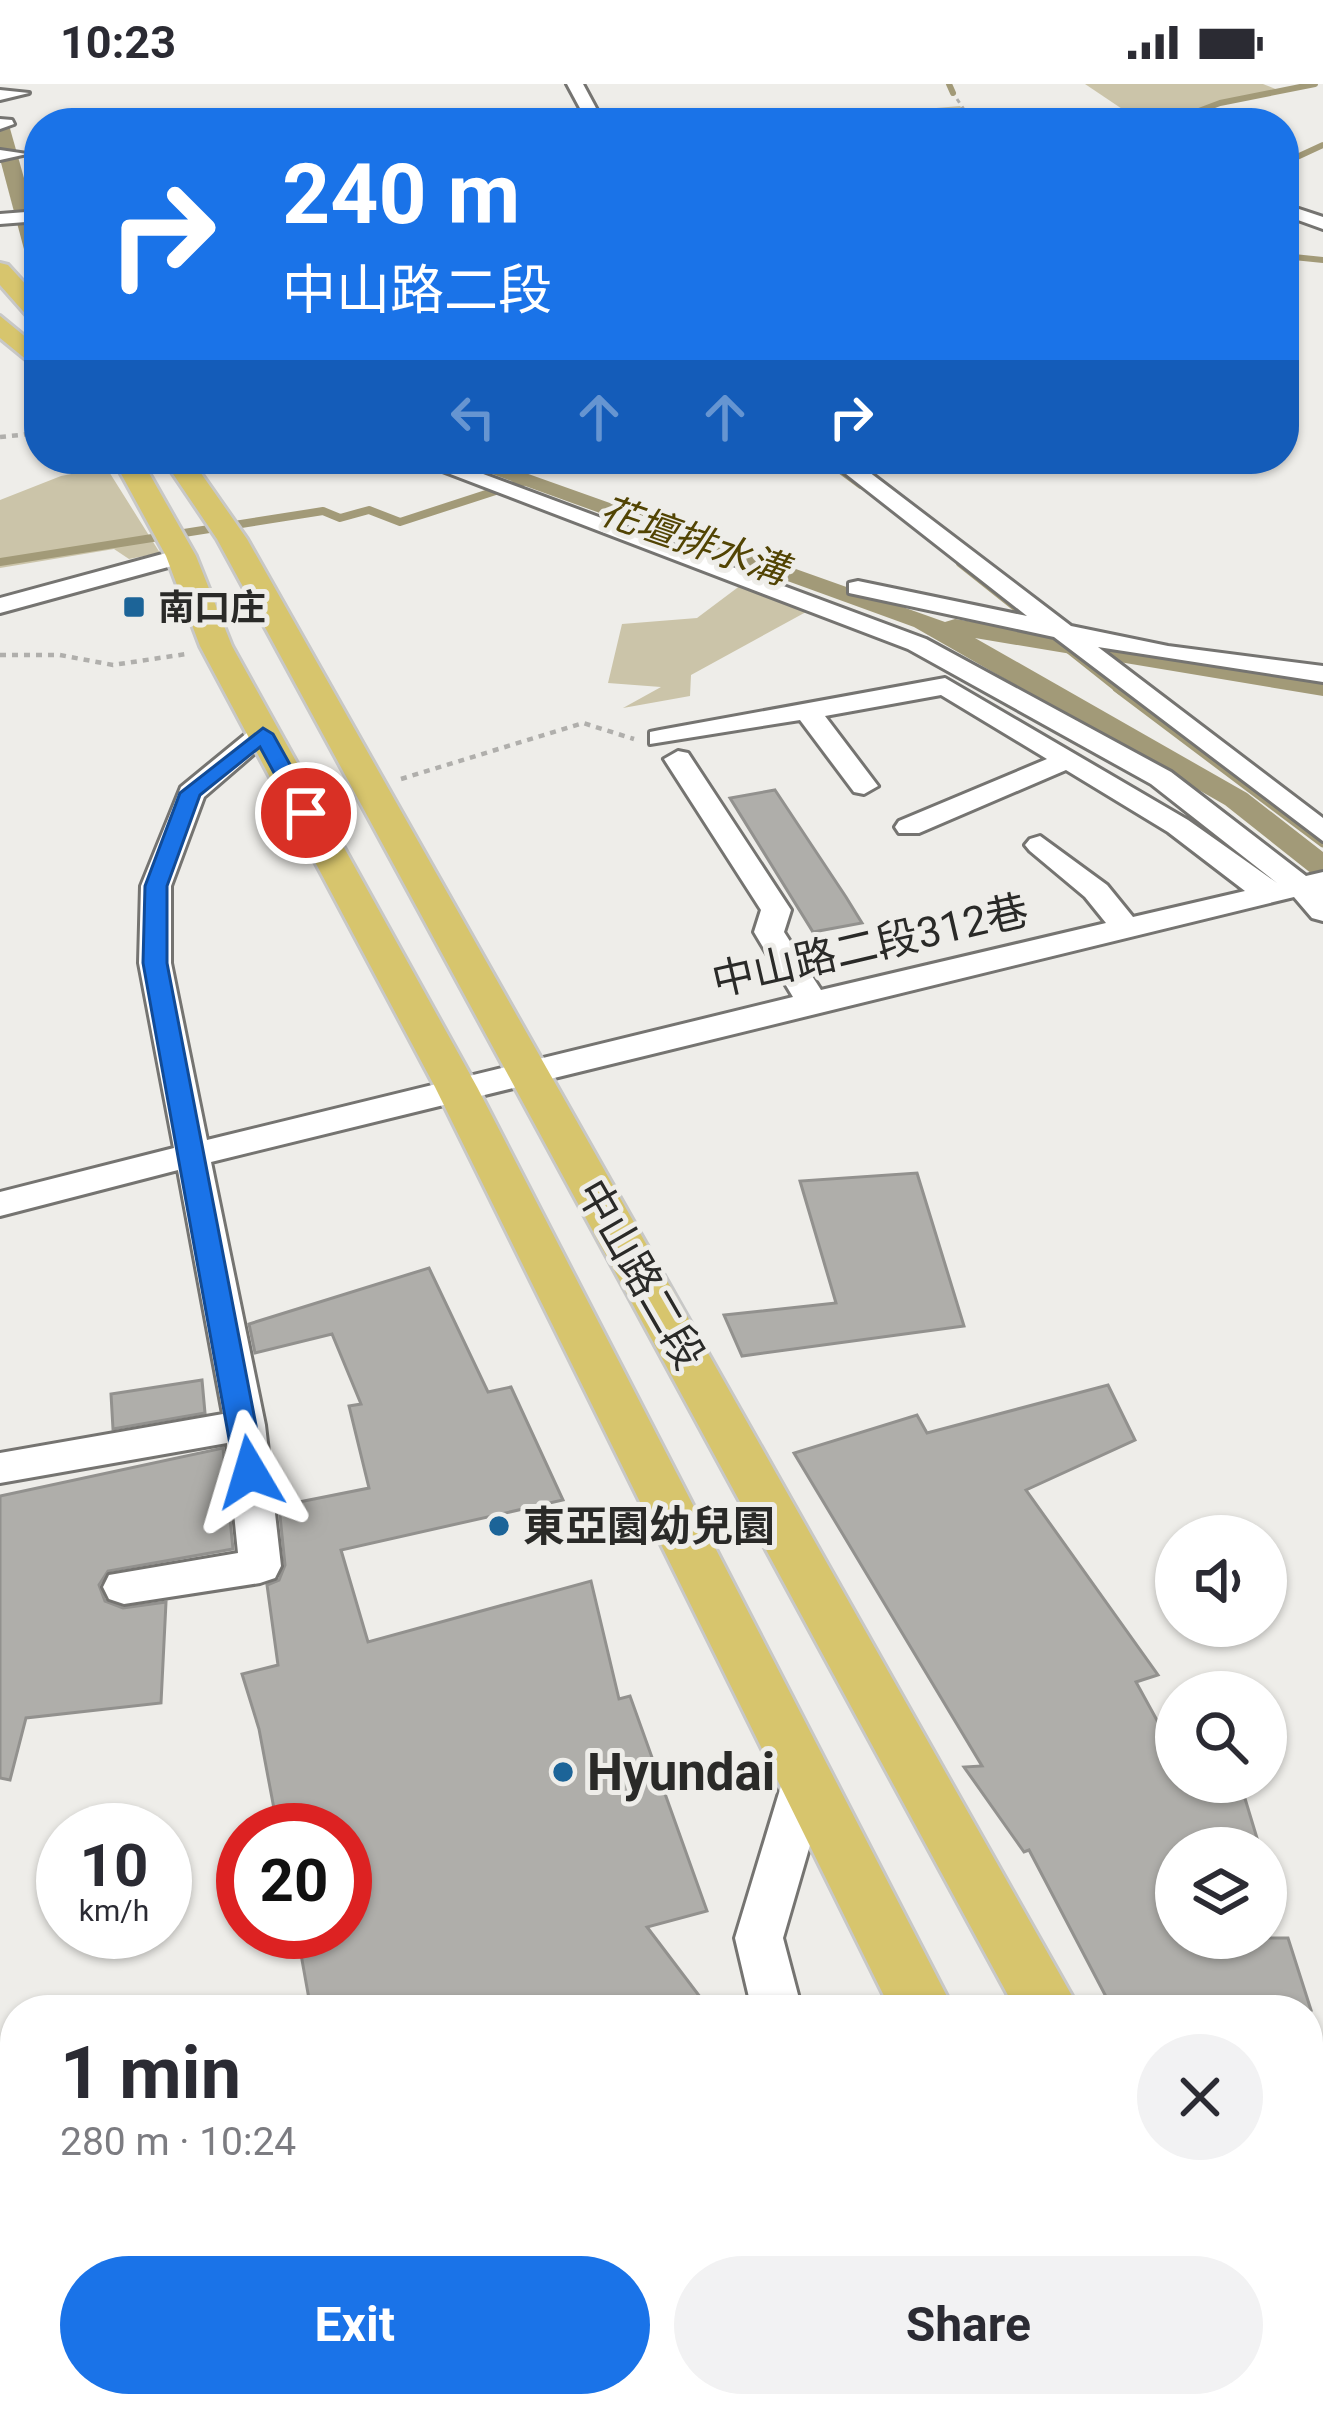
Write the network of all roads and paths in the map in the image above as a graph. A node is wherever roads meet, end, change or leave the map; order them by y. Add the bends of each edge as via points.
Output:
1 (21, 92) dead end
2 (0, 94) edge
3 (956, 99) dead end
4 (962, 108) edge
5 (0, 270) edge
6 (24, 297) edge
7 (135, 474) edge
8 (187, 474) edge
9 (462, 474) edge
10 (856, 474) edge
11 (174, 543) junction
12 (858, 588) dead end
13 (0, 606) edge
14 (281, 628) junction
15 (1060, 645) junction
16 (216, 646) junction
17 (0, 655) edge
18 (1107, 666) junction
19 (1323, 674) edge
20 (1323, 698) edge
21 (807, 711) junction
22 (263, 734) junction
23 (669, 748) junction
24 (1067, 760) junction
25 (864, 786) dead end
26 (370, 791) junction
27 (909, 827) dead end
28 (1323, 832) edge
29 (1040, 845) dead end
30 (1312, 884) edge
31 (1268, 894) junction
32 (1323, 912) edge
33 (1126, 928) junction
34 (812, 1002) junction
35 (491, 1078) junction
36 (193, 1156) junction
37 (0, 1204) edge
38 (245, 1424) junction
39 (0, 1468) edge
40 (124, 1587) dead end
41 (805, 1784) junction
42 (773, 1995) edge
43 (915, 1995) edge
44 (1040, 1995) edge

1 - 2 street
3 - 4 path
5 - 6 main road
7 - 11 main road, 中山路二段
8 - 14 main road, 中山路二段
9 - 30 street via 917,644 1160,778
10 - 15 street
11 - 13 street
11 - 16 main road, 中山路二段
12 - 15 street
14 - 16 main road
14 - 26 main road, 中山路二段
15 - 18 street
15 - 19 street
16 - 17 path via 113,665
16 - 22 main road, 中山路二段
18 - 20 street
18 - 28 street
21 - 23 street
21 - 24 street via 945,686
21 - 25 street
22 - 35 main road, 中山路二段
22 - 36 street via 190,793 156,886 155,963
23 - 26 path via 583,723
23 - 34 street via 776,910 769,932
24 - 27 street
24 - 31 street via 1178,826
26 - 35 main road, 中山路二段
29 - 33 street
30 - 31 street, 中山路二段312巷
30 - 32 street
31 - 33 street, 中山路二段312巷
33 - 34 street, 中山路二段312巷
34 - 35 street, 中山路二段312巷
35 - 36 street, 中山路二段312巷
35 - 41 main road, 中山路二段
35 - 44 main road, 中山路二段
36 - 37 street, 中山路二段312巷
36 - 38 street
38 - 39 street
38 - 40 street via 260,1566
41 - 42 street via 759,1938
41 - 43 main road, 中山路二段

